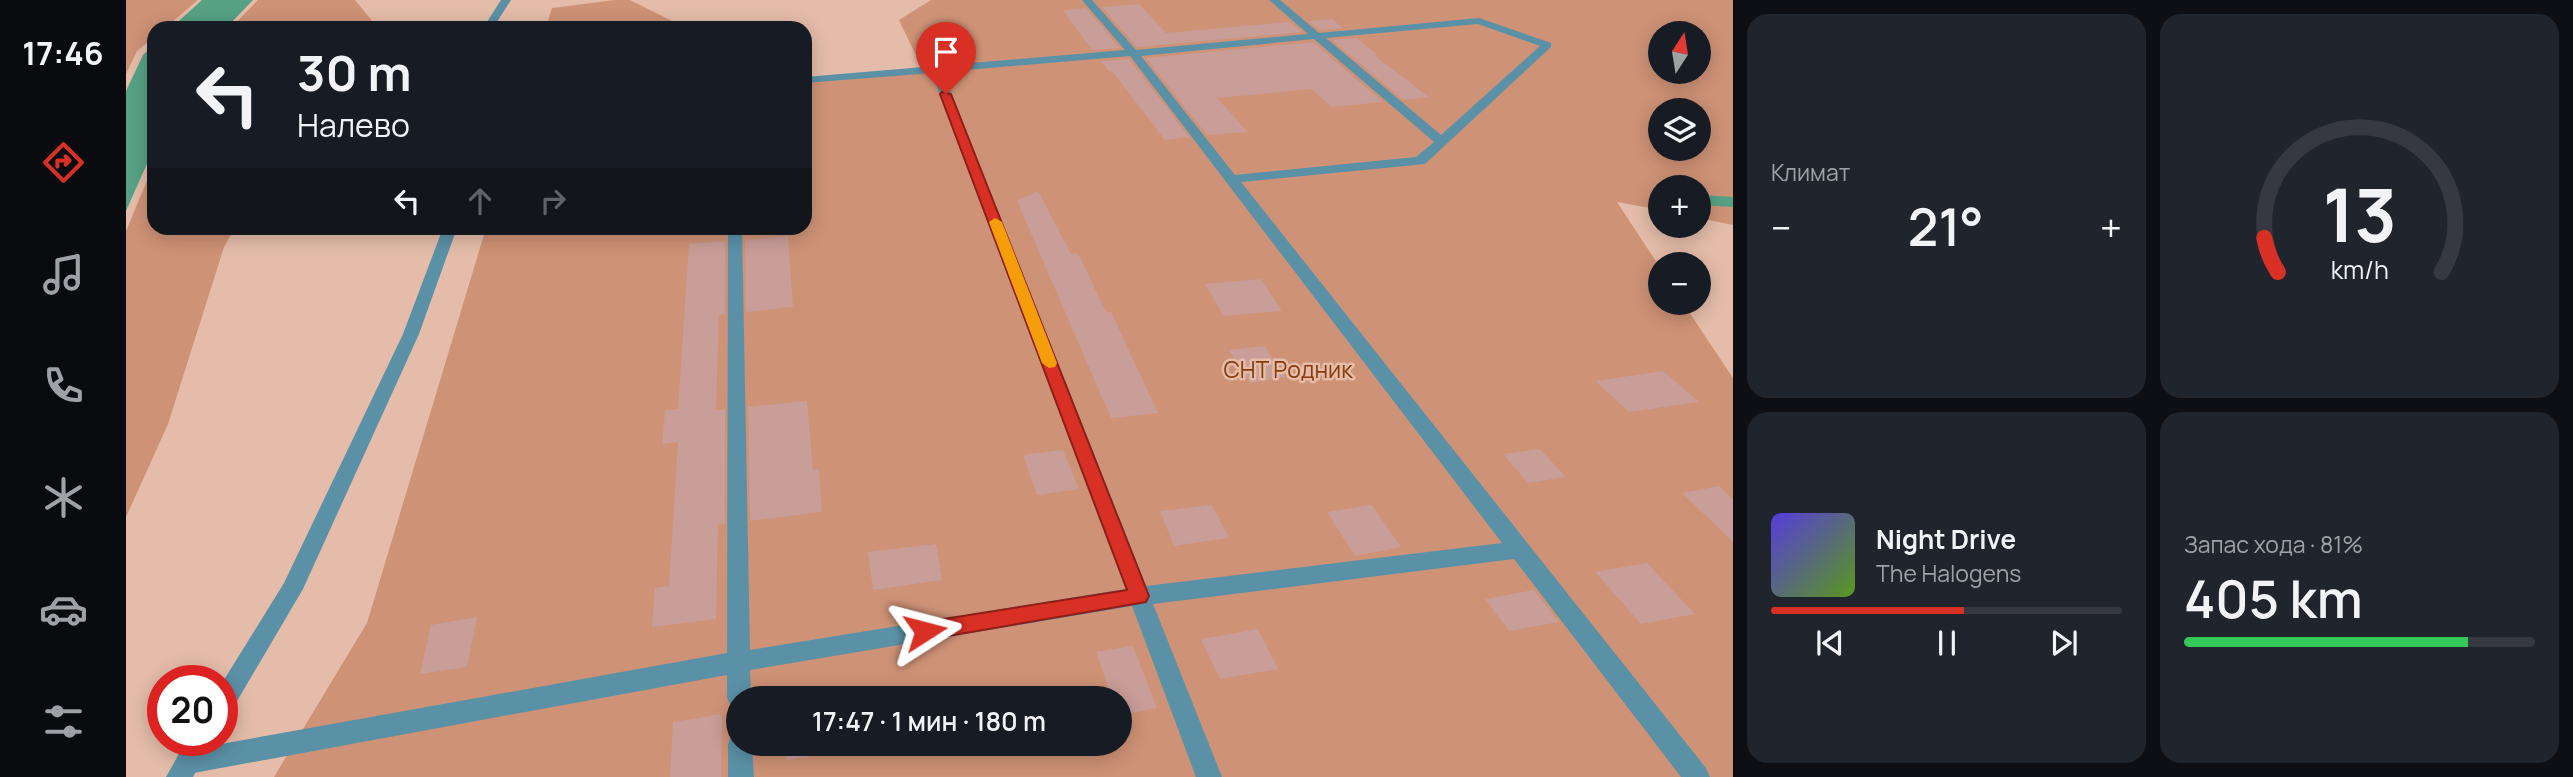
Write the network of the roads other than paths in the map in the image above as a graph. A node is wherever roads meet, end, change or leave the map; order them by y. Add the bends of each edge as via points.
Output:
1 (1087, 0) edge
2 (1274, 0) edge
3 (503, 4) edge
4 (492, 21) edge
5 (1317, 36) junction
6 (1133, 53) junction
7 (936, 69) junction
8 (812, 79) edge
9 (1442, 142) junction
10 (1230, 178) junction
11 (447, 235) edge
12 (735, 235) edge
13 (1518, 550) junction
14 (1139, 596) junction
15 (738, 662) junction
16 (238, 678) edge
17 (739, 686) edge
18 (740, 756) edge
19 (184, 770) edge
20 (741, 777) edge
21 (1209, 777) edge
22 (1697, 777) edge

1 - 6 street
2 - 5 street
3 - 4 street
5 - 6 street
5 - 9 street
5 - 9 street via 1479,21 1547,45
6 - 7 street
6 - 10 street
7 - 8 street
7 - 14 street
9 - 10 street via 1420,161
10 - 13 street
11 - 16 street via 411,334 298,576
12 - 15 street
13 - 14 street
13 - 22 street
14 - 15 street
14 - 21 street
15 - 17 street
15 - 19 street
18 - 20 street

